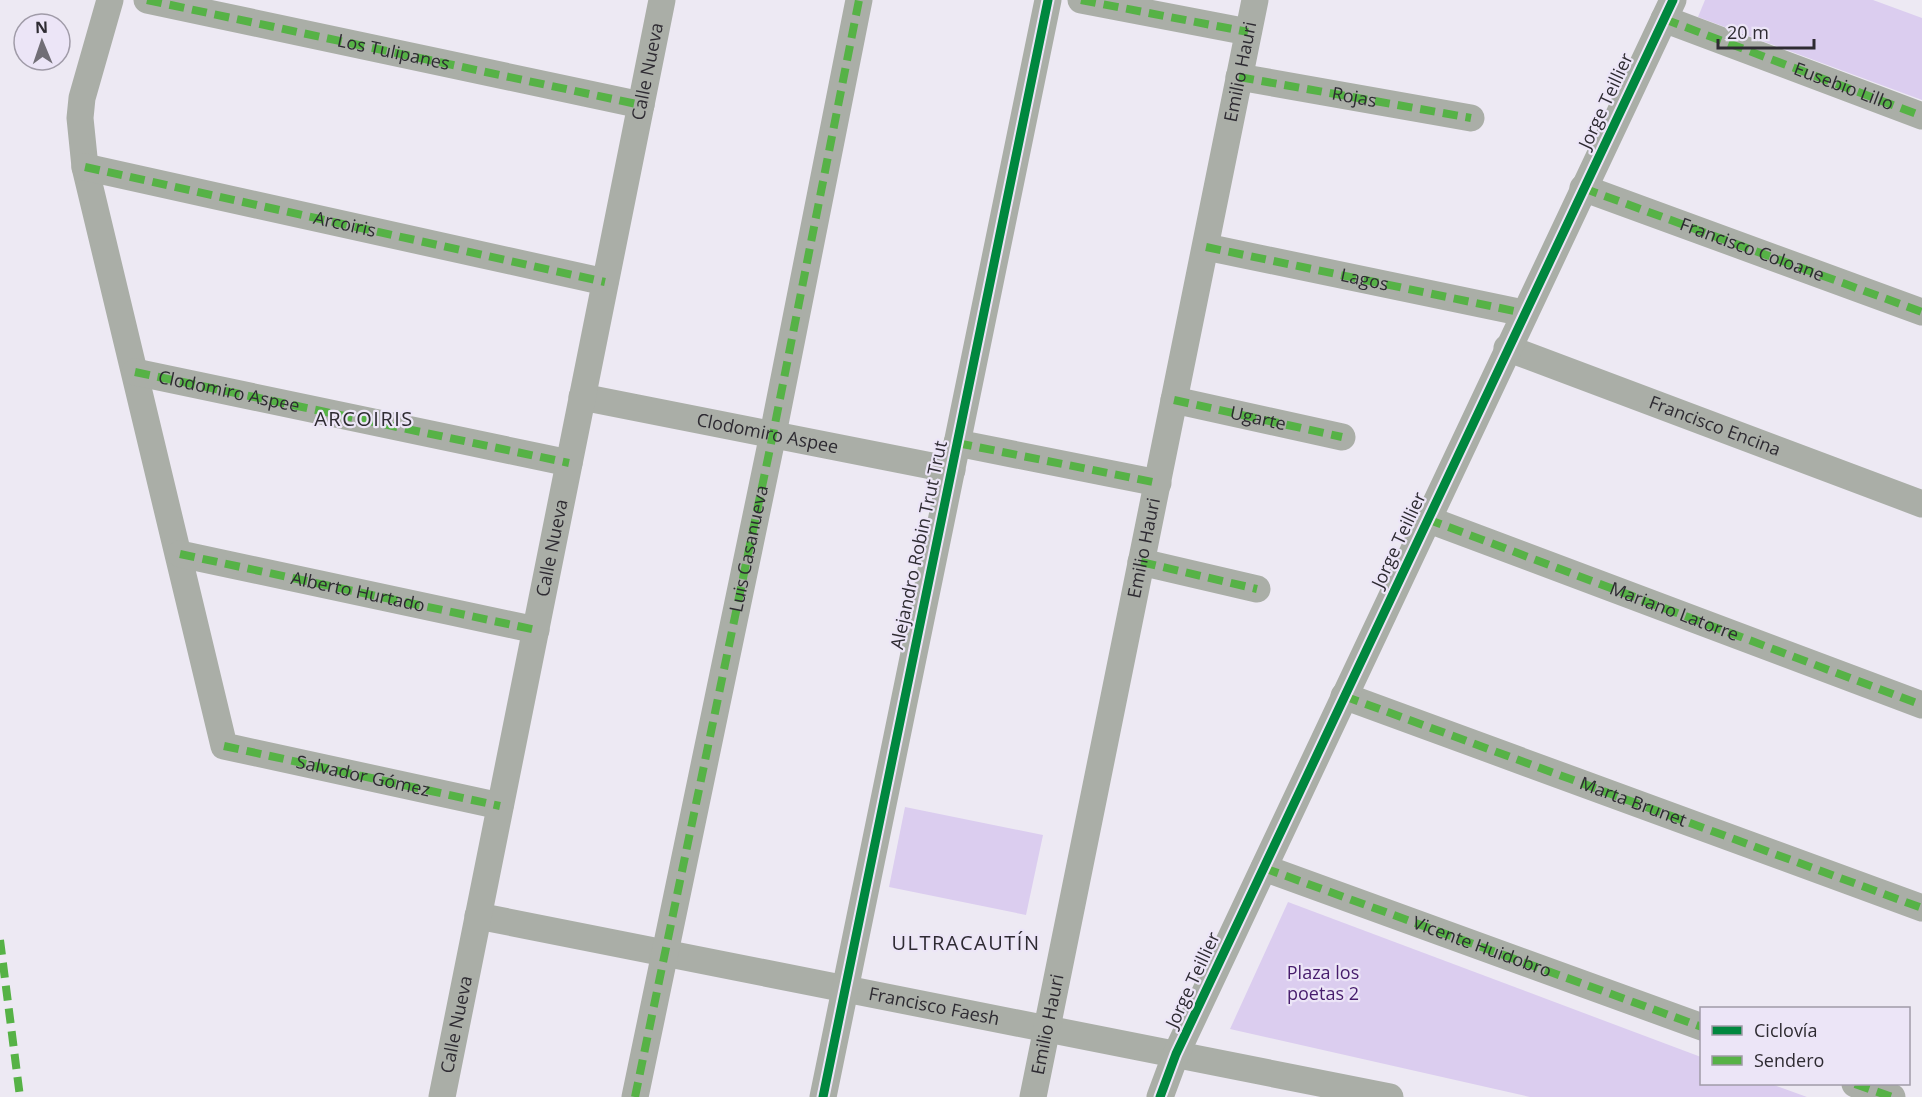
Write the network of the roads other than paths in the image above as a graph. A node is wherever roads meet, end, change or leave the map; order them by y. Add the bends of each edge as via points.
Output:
1 (110, 0) edge
2 (147, 0) edge
3 (662, 0) edge
4 (859, 0) edge
5 (1048, 0) edge
6 (1081, 0) edge
7 (1255, 0) edge
8 (1668, 9) edge
9 (1248, 32) junction
10 (1239, 77) junction
11 (641, 105) junction
12 (1922, 116) edge
13 (1471, 118) dead end
14 (85, 166) junction
15 (1583, 188) junction
16 (1206, 247) junction
17 (605, 282) junction
18 (1922, 312) edge
19 (1524, 313) junction
20 (1508, 348) junction
21 (135, 372) junction
22 (582, 397) junction
23 (1174, 400) junction
24 (773, 434) junction
25 (1342, 437) dead end
26 (957, 443) junction
27 (569, 463) junction
28 (952, 470) junction
29 (1158, 483) junction
30 (1922, 504) edge
31 (1427, 519) junction
32 (180, 554) junction
33 (1142, 562) junction
34 (1257, 589) dead end
35 (536, 630) junction
36 (1344, 696) junction
37 (1922, 705) edge
38 (500, 807) junction
39 (1264, 868) junction
40 (1922, 908) edge
41 (478, 916) junction
42 (665, 954) junction
43 (845, 990) junction
44 (1700, 1027) edge
45 (1047, 1029) junction
46 (1176, 1054) junction
47 (1860, 1085) edge
48 (442, 1097) edge
49 (635, 1097) edge
50 (823, 1097) edge
51 (1033, 1097) edge
52 (1160, 1097) edge
53 (1390, 1097) edge
54 (1892, 1097) edge

1 - 14 street via 82,99
2 - 11 street, Los Tulipanes
3 - 11 street, Calle Nueva
4 - 24 street, Luis Casanueva
5 - 26 street, Alejandro Robin Trut Trut
6 - 9 street
7 - 9 street, Emilio Hauri
8 - 12 street, Eusebio Lillo
8 - 15 street, Jorge Teillier
9 - 10 street, Emilio Hauri
10 - 13 street, Rojas
10 - 16 street, Emilio Hauri
11 - 17 street, Calle Nueva
14 - 17 street, Arcoiris
14 - 21 street
15 - 18 street, Francisco Coloane
15 - 19 street, Jorge Teillier
16 - 19 street, Lagos
16 - 23 street, Emilio Hauri
17 - 22 street, Calle Nueva
19 - 20 street, Jorge Teillier
20 - 30 street, Francisco Encina
20 - 31 street, Jorge Teillier
21 - 27 street, Clodomiro Aspee
21 - 32 street
22 - 24 street, Clodomiro Aspee
22 - 27 street, Calle Nueva
23 - 25 street, Ugarte
23 - 29 street, Emilio Hauri
24 - 28 street, Clodomiro Aspee
24 - 42 street, Luis Casanueva
26 - 28 street, Alejandro Robin Trut Trut
26 - 29 street
27 - 35 street, Calle Nueva
28 - 43 street, Alejandro Robin Trut Trut
29 - 33 street, Emilio Hauri
31 - 36 street, Jorge Teillier
31 - 37 street, Mariano Latorre
32 - 35 street, Alberto Hurtado
32 - 38 street, Salvador Gómez via 225,746
33 - 34 street
33 - 45 street, Emilio Hauri
35 - 38 street, Calle Nueva
36 - 39 street, Jorge Teillier
36 - 40 street, Marta Brunet
38 - 41 street, Calle Nueva
39 - 44 street, Vicente Huidobro
39 - 46 street, Jorge Teillier
41 - 42 street, Francisco Faesh
41 - 48 street, Calle Nueva
42 - 43 street, Francisco Faesh
42 - 49 street, Luis Casanueva
43 - 45 street, Francisco Faesh
43 - 50 street, Alejandro Robin Trut Trut
45 - 46 street, Francisco Faesh
45 - 51 street, Emilio Hauri
46 - 52 street, Jorge Teillier
46 - 53 street, Francisco Faesh
47 - 54 street

